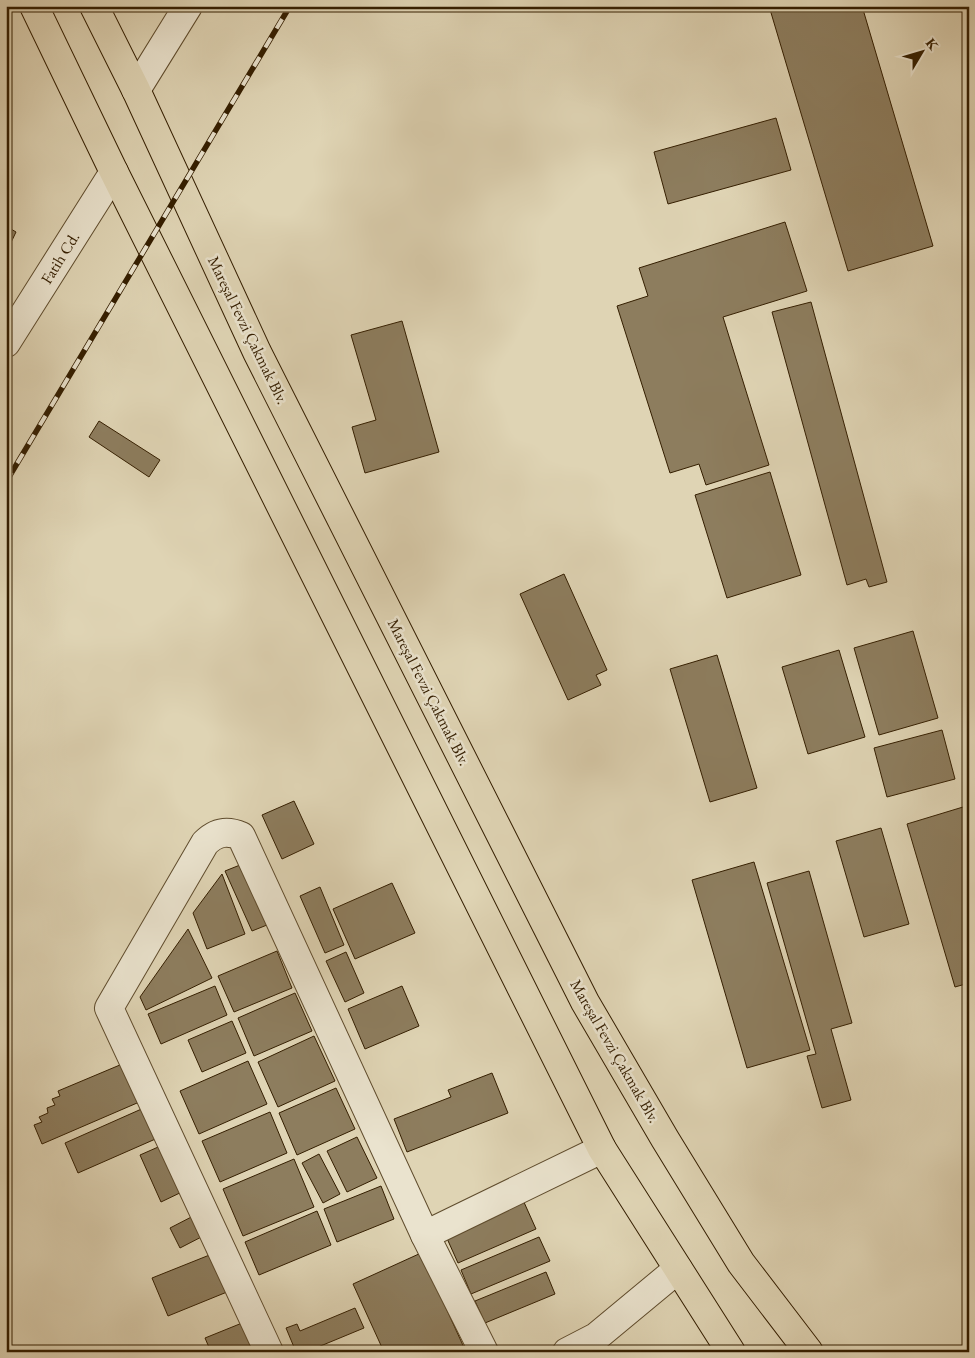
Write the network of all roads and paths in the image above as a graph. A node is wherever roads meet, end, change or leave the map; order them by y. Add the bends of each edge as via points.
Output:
1 (34, 6) edge
2 (94, 6) edge
3 (188, 6) edge
4 (136, 90) junction
5 (114, 172) junction
6 (6, 343) edge
7 (602, 1149) junction
8 (425, 1235) junction
9 (678, 1269) junction
10 (598, 1344) edge
11 (270, 1352) edge
12 (484, 1352) edge
13 (567, 1352) edge
14 (731, 1352) edge
15 (810, 1352) edge

1 - 5 main road
2 - 4 main road, Mareşal Fevzi Çakmak Blv.
3 - 4 street
4 - 15 main road, Mareşal Fevzi Çakmak Blv. via 257,352 585,1002 741,1263
5 - 6 street, Fatih Cd.
5 - 7 main road
7 - 8 street
7 - 9 main road
8 - 11 street via 241,836 225,832 210,837 109,1008
8 - 12 street
9 - 10 street
9 - 14 main road
10 - 13 street

